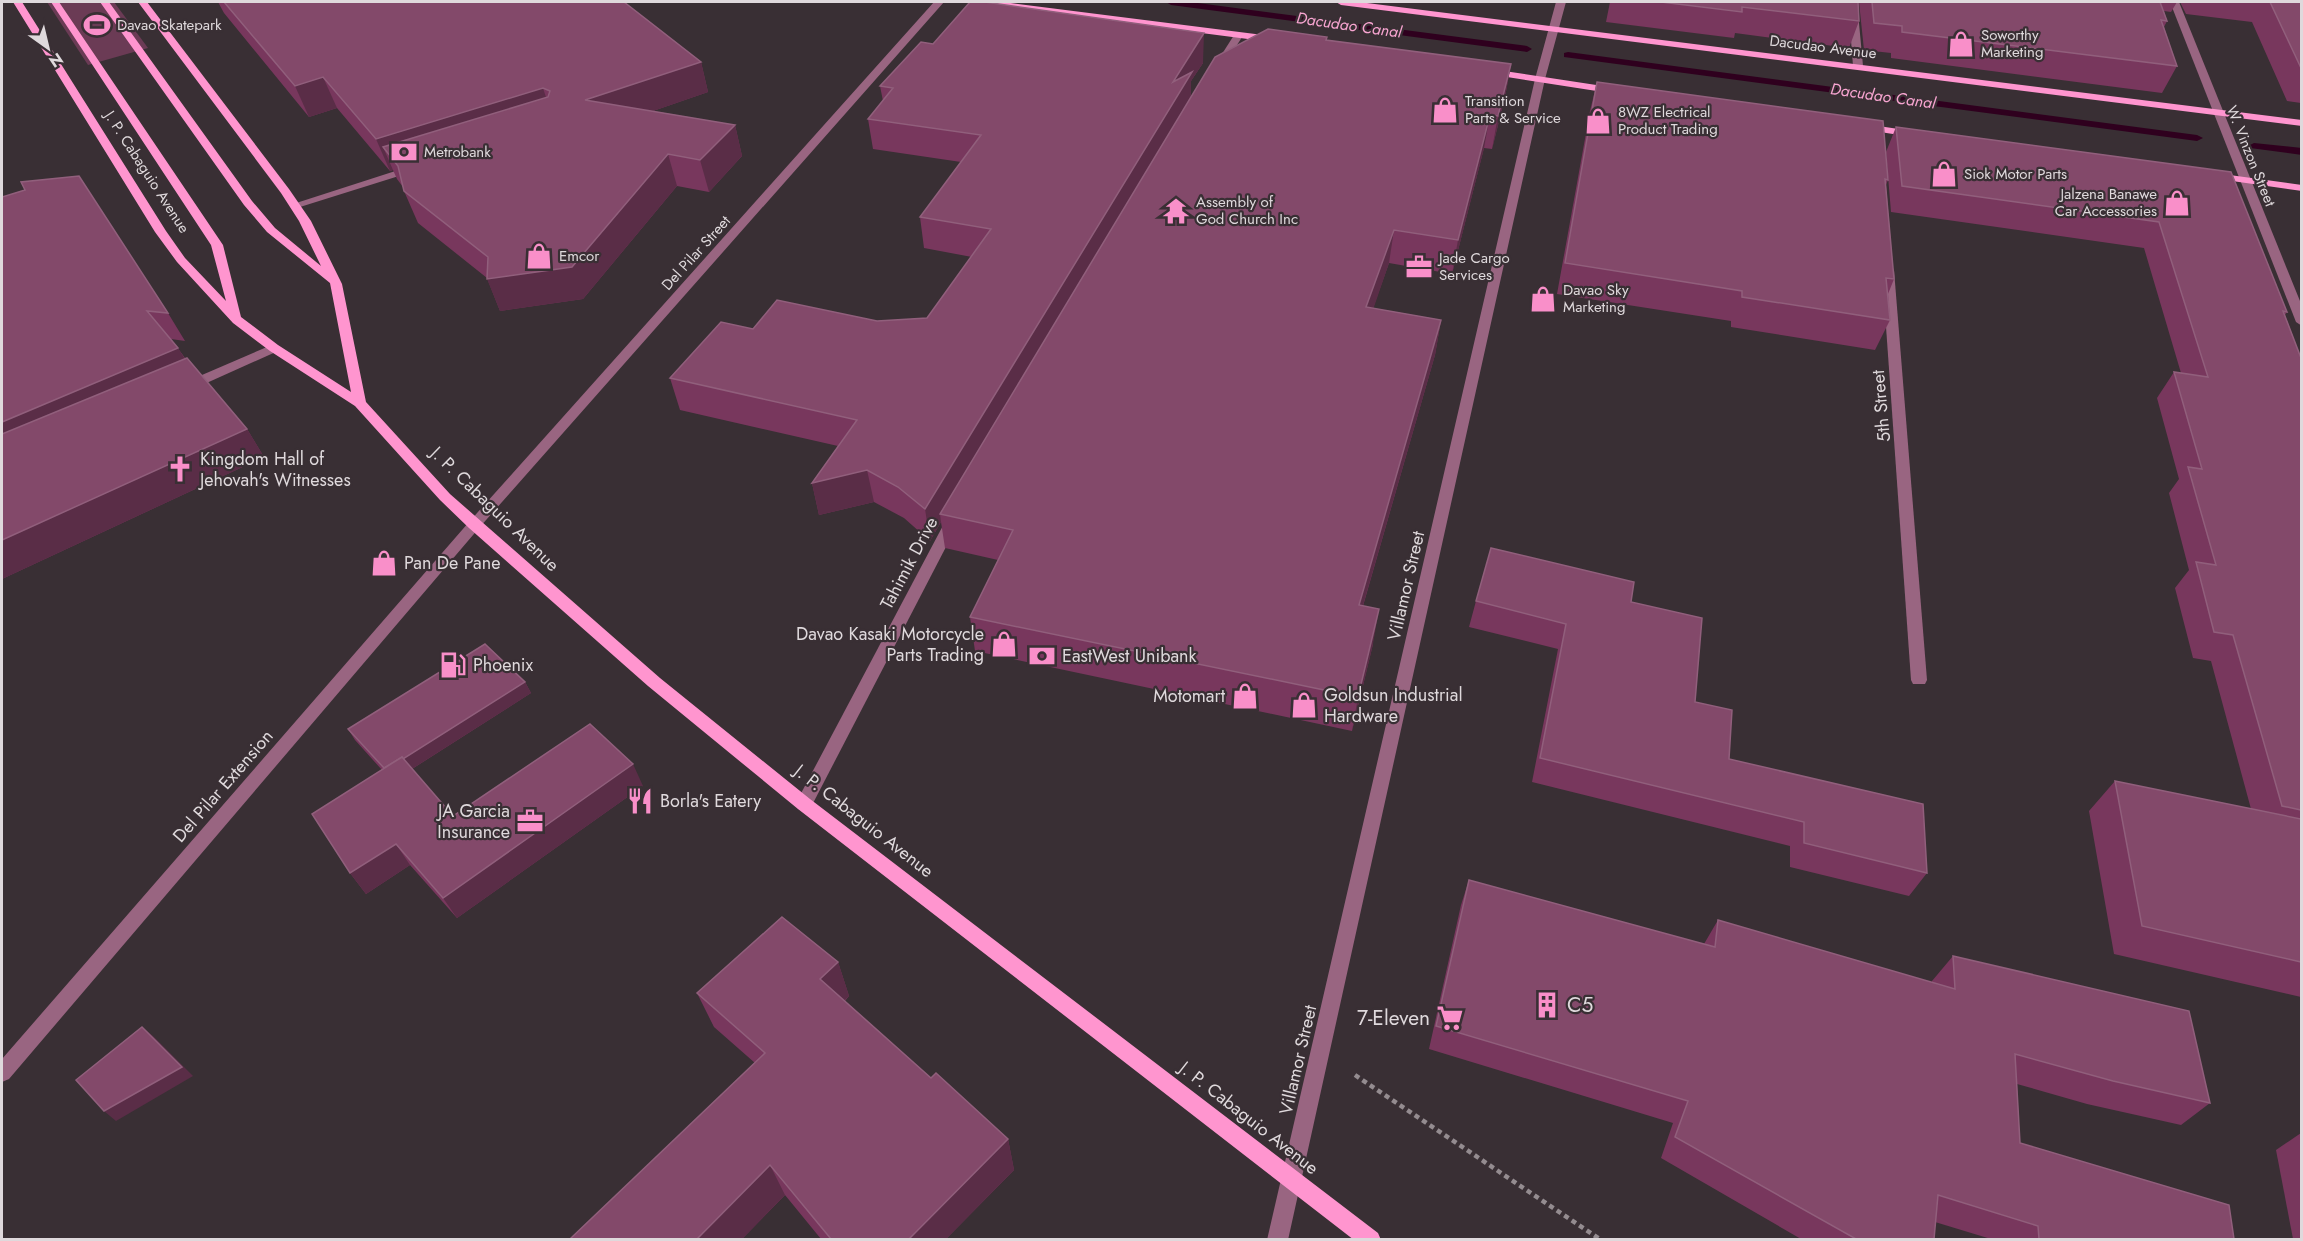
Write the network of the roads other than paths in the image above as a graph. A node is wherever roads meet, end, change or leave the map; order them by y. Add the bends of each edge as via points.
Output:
1 (17, 2) edge
2 (55, 2) edge
3 (105, 2) edge
4 (142, 2) edge
5 (939, 2) edge
6 (986, 2) edge
7 (1341, 2) edge
8 (1561, 2) edge
9 (1852, 2) edge
10 (2174, 2) edge
11 (1555, 29) junction
12 (1239, 34) junction
13 (1285, 41) edge
14 (1858, 66) junction
15 (1482, 71) edge
16 (1215, 75) edge
17 (1540, 79) junction
18 (1622, 91) edge
19 (2217, 111) junction
20 (2301, 123) edge
21 (1854, 126) edge
22 (1924, 136) edge
23 (422, 165) edge
24 (2208, 175) edge
25 (2244, 180) junction
26 (2301, 188) edge
27 (296, 205) junction
28 (1887, 258) edge
29 (336, 284) junction
30 (237, 320) junction
31 (2301, 322) edge
32 (274, 348) junction
33 (177, 391) edge
34 (360, 403) junction
35 (962, 503) edge
36 (474, 525) junction
37 (1919, 680) dead end
38 (804, 804) junction
39 (2, 1073) edge
40 (1291, 1179) junction
41 (1277, 1239) edge
42 (1371, 1239) edge

1 - 30 main road, J. P. Cabaguio Avenue via 161,232 181,260
2 - 30 main road via 217,245
3 - 29 main road via 248,203 271,230
4 - 27 main road
5 - 36 street, Del Pilar Street
6 - 12 main road
7 - 11 main road, Dacudao Avenue
8 - 11 street, Villamor Street
9 - 14 street
10 - 19 street, W. Vinzon Street
11 - 14 main road, Dacudao Avenue
11 - 17 street, Villamor Street
12 - 13 main road
12 - 16 street
14 - 19 main road, Dacudao Avenue
15 - 17 main road
17 - 18 main road
17 - 40 street, Villamor Street
19 - 20 main road, Dacudao Avenue
19 - 25 street, W. Vinzon Street
21 - 22 main road via 1878,135
23 - 27 street
24 - 25 main road
25 - 26 main road
25 - 31 street, W. Vinzon Street
27 - 29 main road
28 - 37 street, 5th Street
29 - 34 main road
30 - 32 main road, J. P. Cabaguio Avenue
32 - 33 street
32 - 34 main road, J. P. Cabaguio Avenue
34 - 36 main road, J. P. Cabaguio Avenue
35 - 38 street, Tahimik Drive
36 - 38 main road, J. P. Cabaguio Avenue via 654,682
36 - 39 street, Del Pilar Extension
38 - 40 main road, J. P. Cabaguio Avenue
40 - 41 street, Villamor Street
40 - 42 main road, J. P. Cabaguio Avenue

